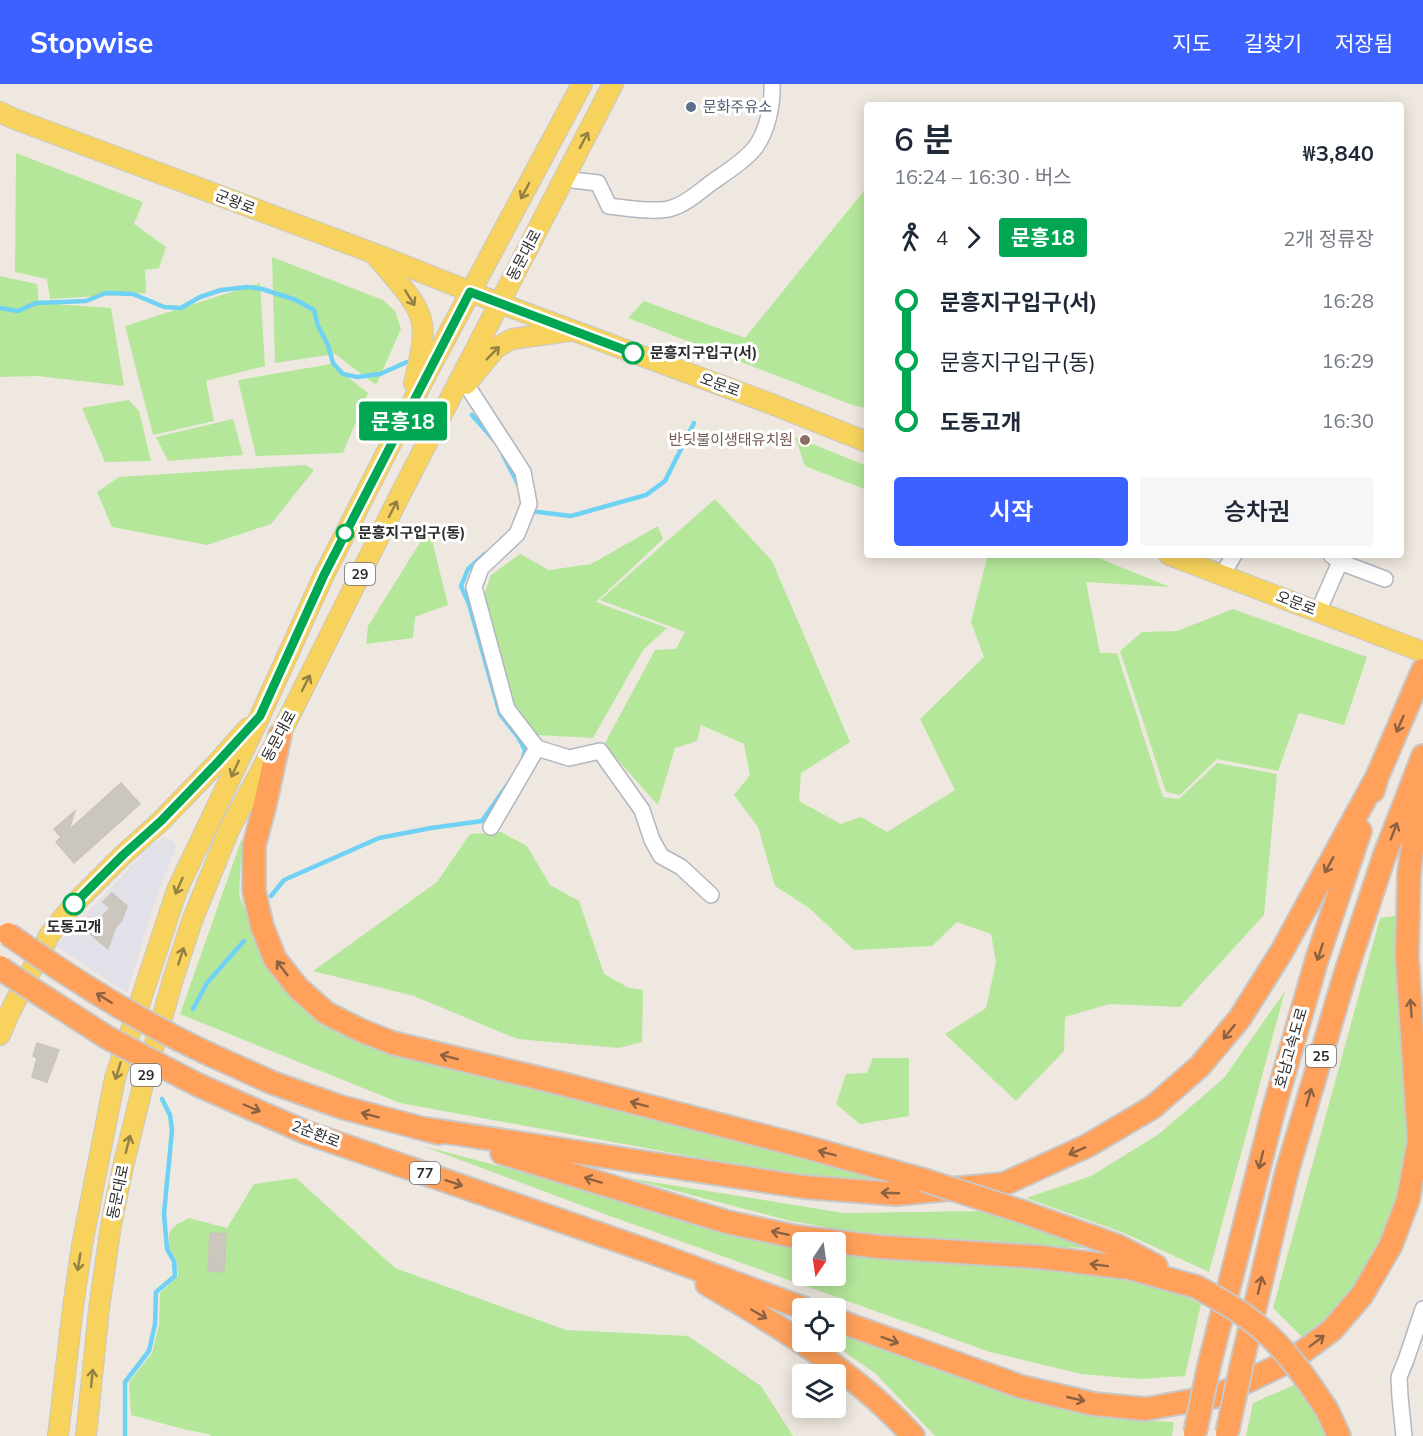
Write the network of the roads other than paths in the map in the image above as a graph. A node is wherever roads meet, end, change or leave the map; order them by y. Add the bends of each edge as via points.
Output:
1 (582, 84) edge
2 (613, 84) edge
3 (772, 84) edge
4 (0, 112) edge
5 (564, 179) junction
6 (373, 253) junction
7 (470, 292) junction
8 (499, 303) junction
9 (573, 331) junction
10 (466, 384) junction
11 (407, 413) junction
12 (442, 414) junction
13 (864, 441) edge
14 (1177, 558) edge
15 (1232, 558) edge
16 (1335, 559) edge
17 (1221, 575) junction
18 (1385, 579) dead end
19 (1318, 612) junction
20 (1423, 652) edge
21 (1423, 670) edge
22 (260, 716) junction
23 (280, 735) junction
24 (537, 748) junction
25 (1423, 756) edge
26 (1377, 777) junction
27 (1423, 791) edge
28 (491, 827) dead end
29 (711, 895) dead end
30 (4, 931) edge
31 (1, 970) edge
32 (0, 1035) edge
33 (427, 1130) junction
34 (654, 1253) junction
35 (1197, 1287) junction
36 (792, 1304) edge
37 (1423, 1309) edge
38 (846, 1324) edge
39 (1194, 1434) edge
40 (1227, 1434) edge
41 (58, 1436) edge
42 (86, 1436) edge
43 (913, 1436) edge
44 (1339, 1436) edge
45 (1404, 1436) edge

1 -> 7 main road, 동문대로 / 29
5 -> 2 main road, 동문대로 / 29
3 - 5 lane via 769,115 755,147 678,206 664,210 609,206 598,183
4 - 6 main road, 군왕로
5 - 8 main road, 동문대로 / 29
6 - 7 main road, 군왕로
6 -> 11 main road via 411,297 423,322 421,354
7 - 8 main road, 오문로
7 - 11 main road, 동문대로 / 29
8 - 9 main road, 오문로
8 - 12 main road, 동문대로 / 29
10 -> 9 main road via 496,348 512,339
9 - 13 main road, 오문로
10 - 12 main road
10 - 24 lane via 523,472 529,504 518,534 481,568 474,587 507,709
11 - 22 main road, 동문대로 / 29 via 324,575
23 -> 12 main road, 동문대로 / 29
14 - 17 main road, 오문로
15 - 17 lane
16 - 18 lane
16 - 19 lane
17 - 19 main road, 오문로
19 - 20 main road, 오문로
21 -> 26 highway, 호남고속도로 / 25
22 - 32 main road, 동문대로 via 161,821 74,904 50,934
22 -> 41 main road, 동문대로 / 29 via 177,890 115,1078 81,1254
35 -> 23 highway, bridge via 1118,1246 924,1180 393,1043 326,1013 298,988 275,959 254,891 254,846
42 -> 23 main road, 동문대로 / 29 via 111,1226 143,1085 192,921 228,830
24 - 28 lane
24 - 29 lane via 568,758 600,751 642,810 661,856 681,867
40 -> 25 highway, 호남고속도로 / 25, bridge via 1286,1175 1345,975
26 -> 33 highway via 1282,951 1240,1017 1200,1066 1153,1107 1088,1146 1004,1184 896,1194 804,1187
26 -> 39 highway, 호남고속도로 / 25, bridge via 1317,959 1273,1112
38 -> 27 highway via 1023,1387 1094,1404 1146,1409 1217,1396 1293,1359 1332,1330 1362,1295 1391,1245 1408,1200 1419,1141 1407,955 1409,874
33 -> 30 highway, bridge via 340,1107 273,1083 175,1039 122,1010
31 -> 34 highway, 2순환로 / 77, bridge via 108,1038 198,1085 305,1132
35 -> 33 highway via 1128,1268 1039,1257 880,1247 727,1222
34 - 36 highway
34 -> 43 highway via 769,1320 842,1370
35 - 44 highway, bridge via 1246,1316 1271,1338 1298,1367
37 - 45 lane via 1399,1377

